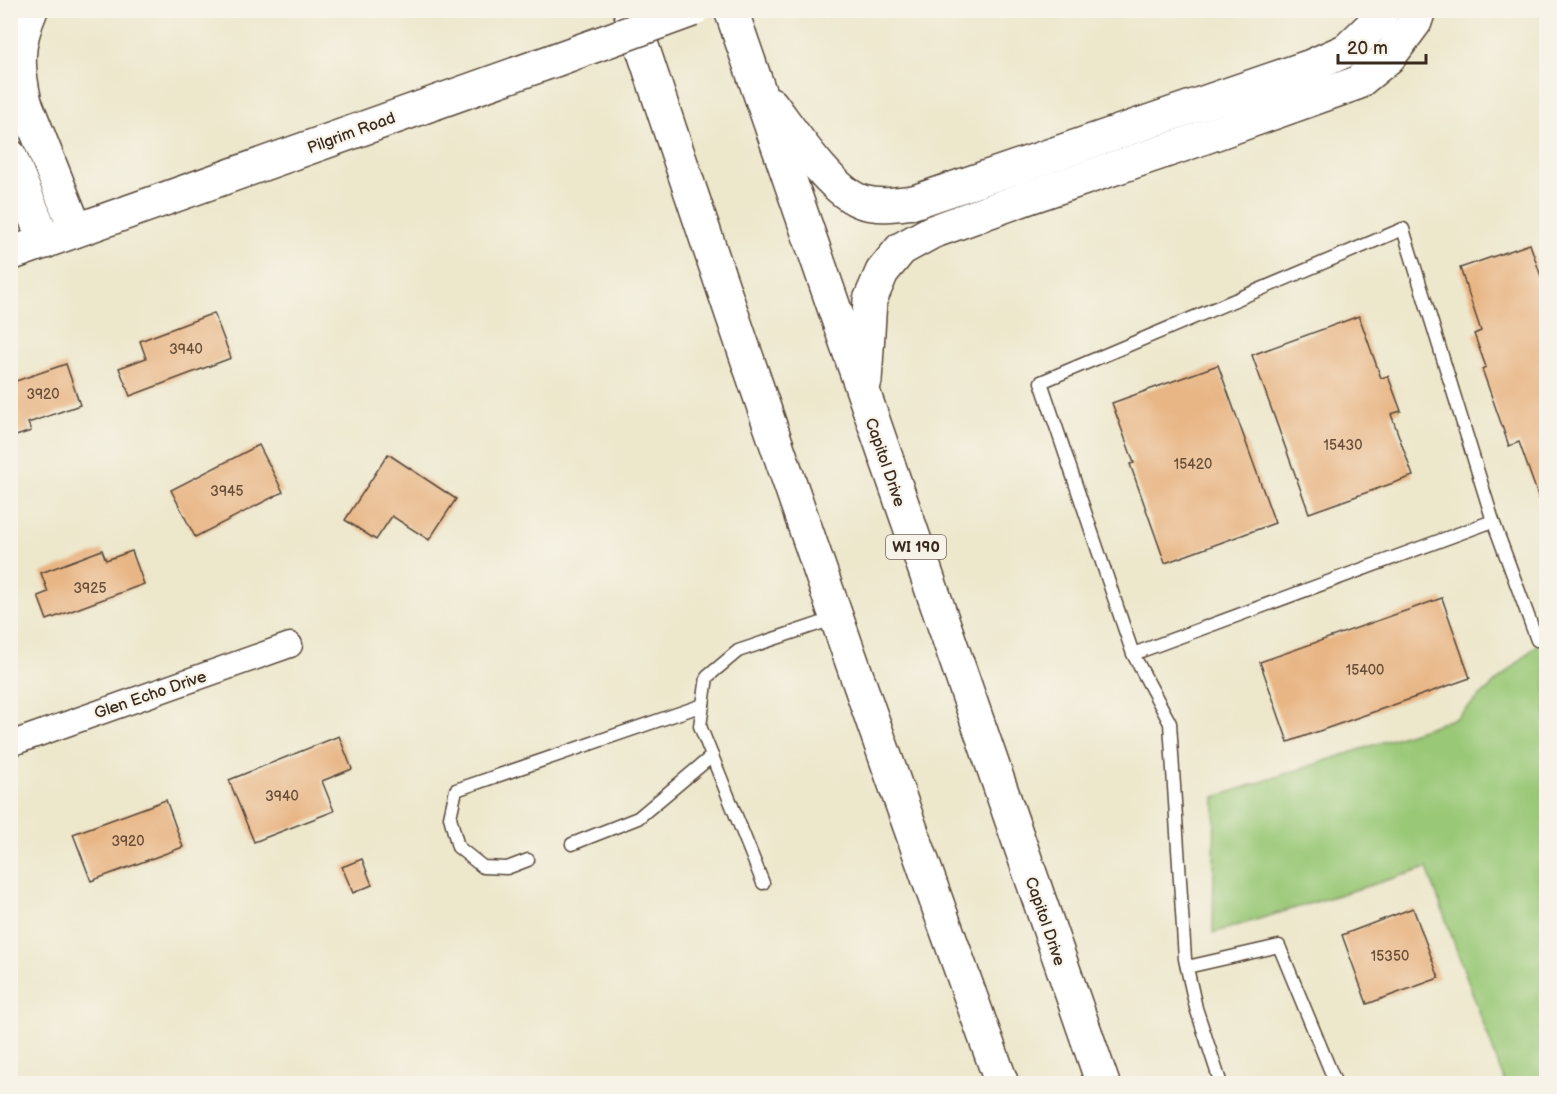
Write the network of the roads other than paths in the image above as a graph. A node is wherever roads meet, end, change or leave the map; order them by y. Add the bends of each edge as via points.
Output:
1 (31, 10) edge
2 (630, 10) edge
3 (692, 10) edge
4 (731, 10) edge
5 (1383, 10) edge
6 (1419, 10) edge
7 (755, 85) junction
8 (10, 156) edge
9 (76, 230) junction
10 (45, 242) junction
11 (10, 254) edge
12 (864, 400) junction
13 (1493, 521) junction
14 (837, 618) junction
15 (1537, 640) dead end
16 (290, 645) dead end
17 (1133, 654) junction
18 (703, 705) junction
19 (10, 744) edge
20 (712, 756) junction
21 (572, 844) dead end
22 (528, 860) dead end
23 (763, 883) dead end
24 (1187, 967) junction
25 (1002, 1083) edge
26 (1103, 1083) edge
27 (1221, 1083) edge
28 (1336, 1083) edge

1 - 9 main road via 18,54 21,83
2 - 14 main road
3 - 9 main road, Pilgrim Road, bridge
4 - 7 main road, Capitol Drive / WI 190
5 - 7 main road via 1347,50 1311,66 914,202 885,205 851,197 835,184
6 - 12 main road via 1415,22 1389,57 1357,83 932,232 901,249 882,272 870,300
7 - 12 main road, Capitol Drive / WI 190
8 - 10 main road
9 - 10 main road, Pilgrim Road
10 - 11 main road, Pilgrim Road
12 - 26 main road, Capitol Drive / WI 190
13 - 15 lane
13 - 17 lane
13 - 17 lane via 1403,229 1041,382
14 - 18 lane via 738,651 707,677
14 - 25 main road
16 - 19 street, Glen Echo Drive
17 - 24 lane via 1170,723
18 - 20 lane via 700,726
18 - 22 lane via 456,790 450,817 458,847 483,867 507,868
20 - 21 lane via 638,818
20 - 23 lane
24 - 27 lane
24 - 28 lane via 1279,946

